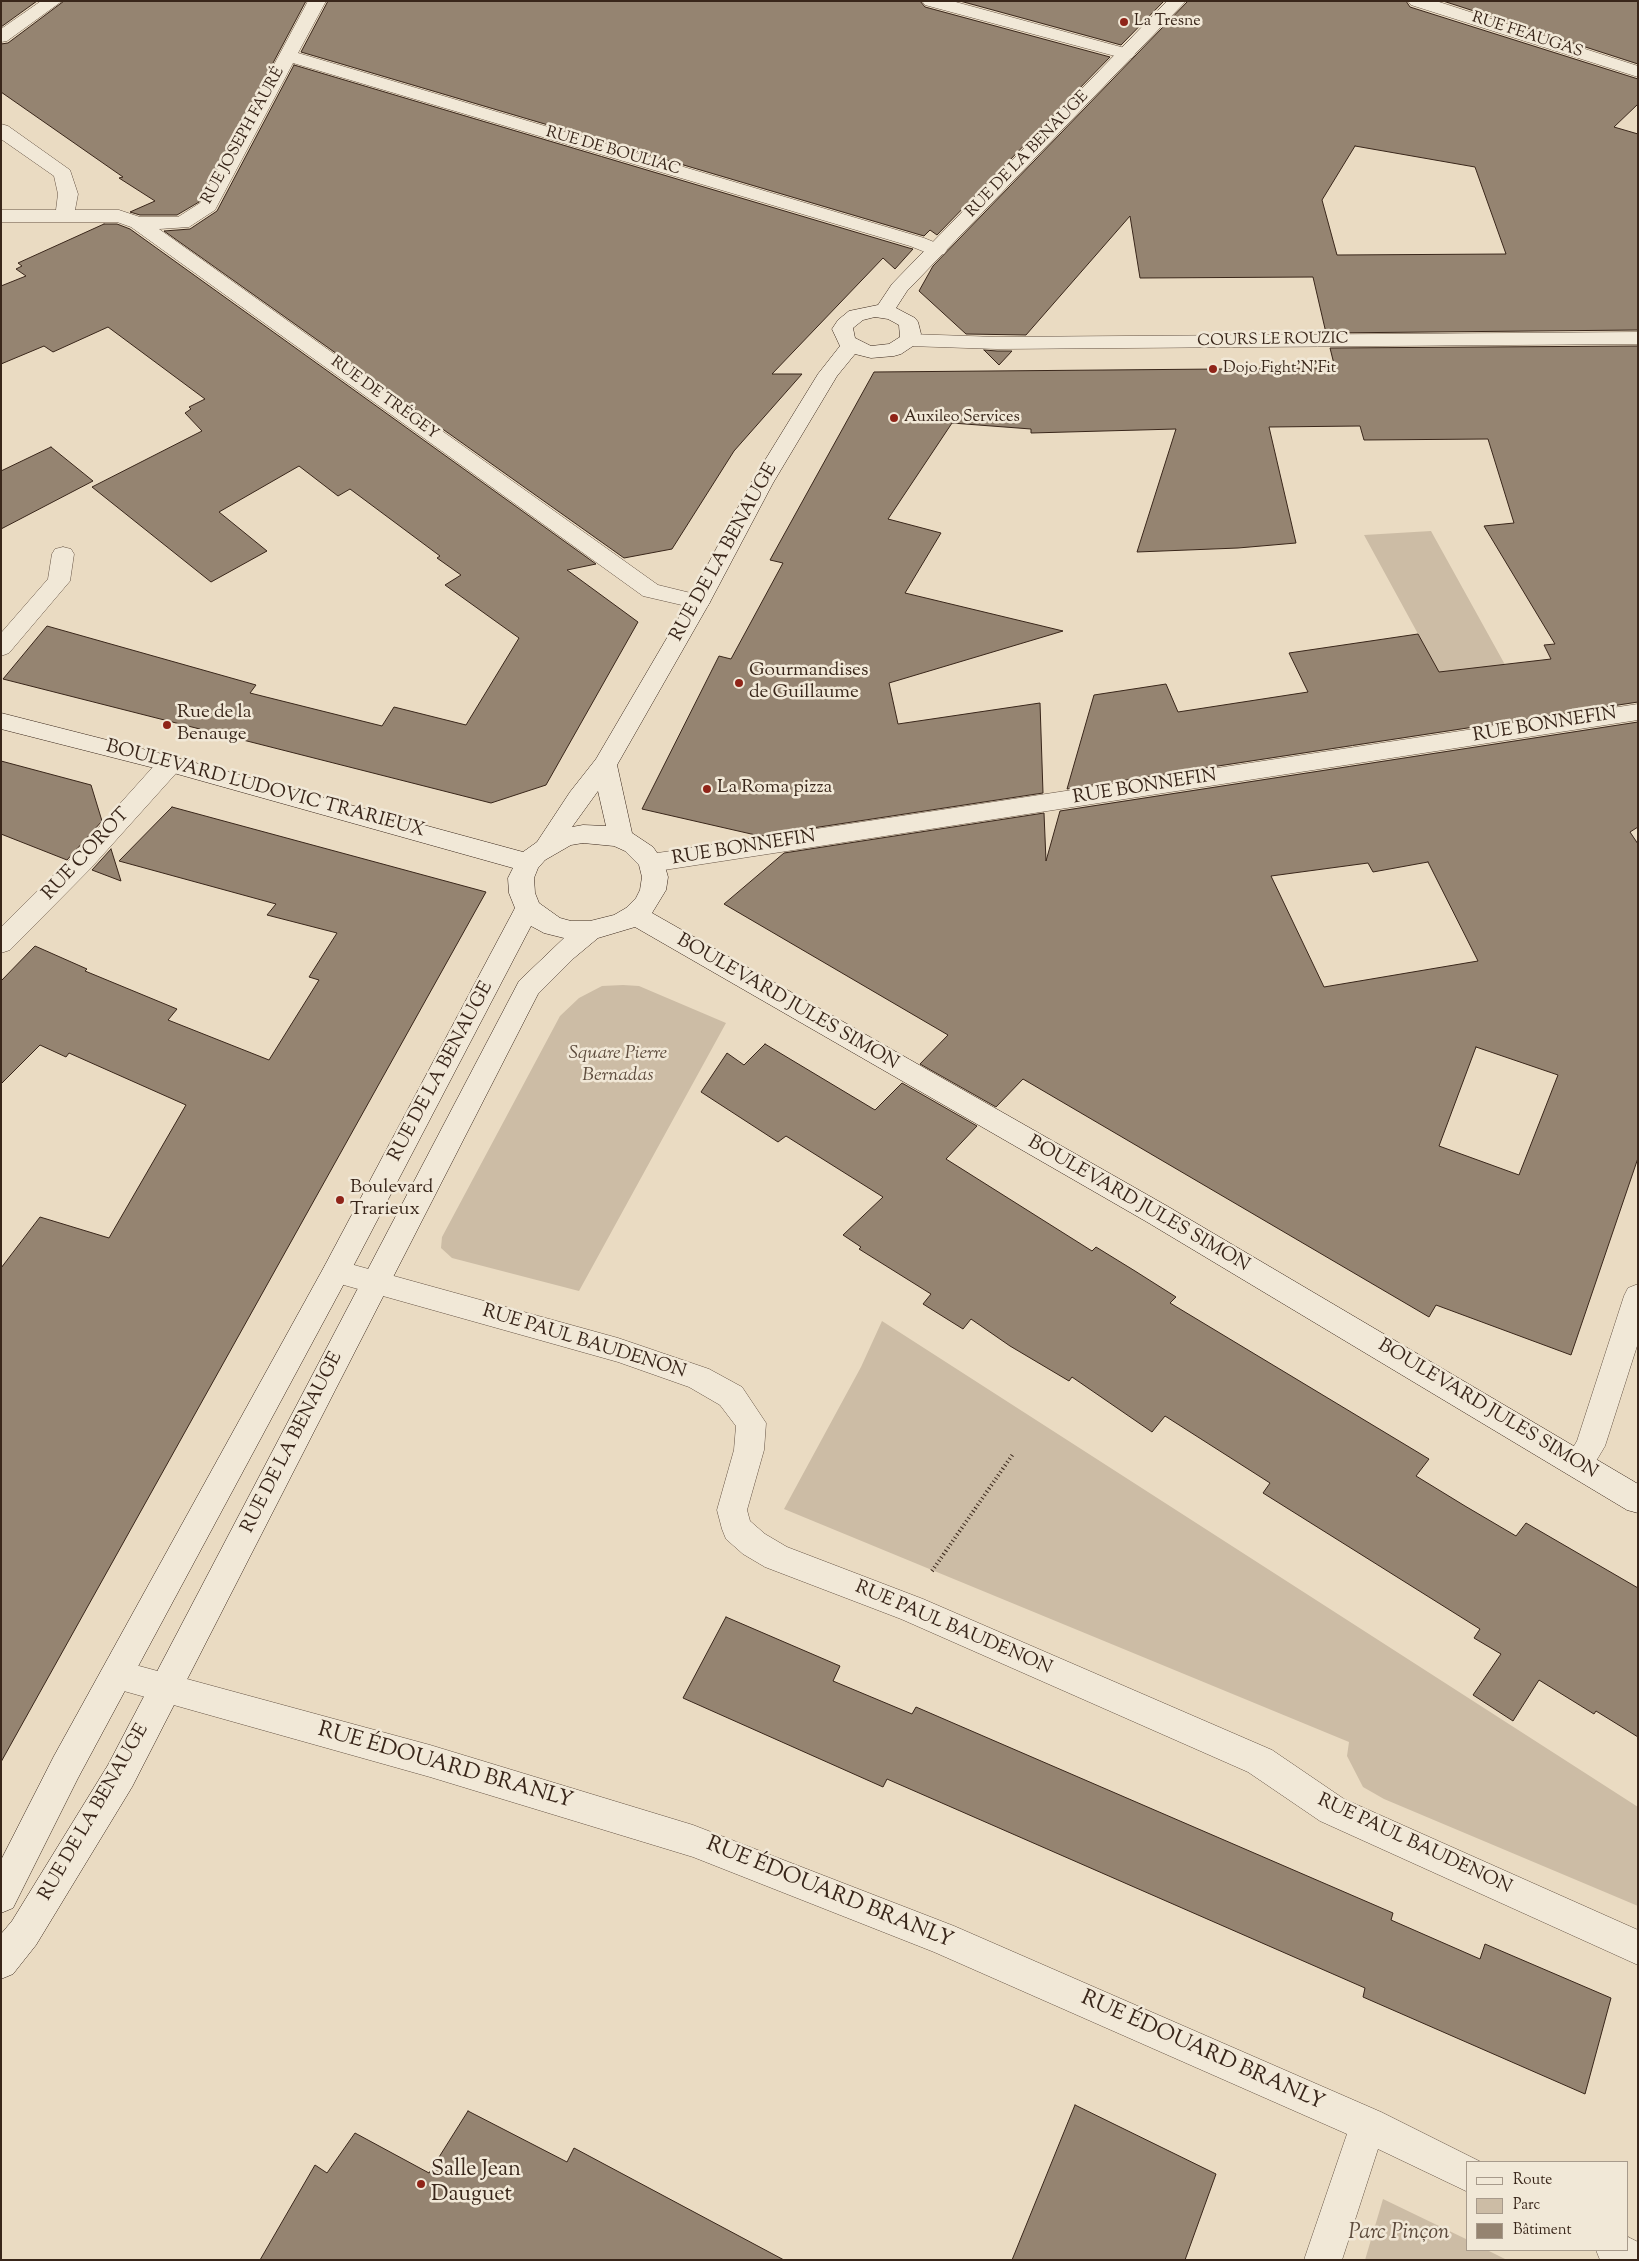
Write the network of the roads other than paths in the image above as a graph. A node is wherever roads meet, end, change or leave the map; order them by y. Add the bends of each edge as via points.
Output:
1 (53, 1) edge
2 (317, 1) edge
3 (931, 1) edge
4 (1177, 1) edge
5 (1417, 1) edge
6 (1, 37) edge
7 (1126, 54) junction
8 (288, 56) junction
9 (1638, 72) edge
10 (1, 130) edge
11 (64, 215) junction
12 (1, 216) edge
13 (138, 223) junction
14 (937, 250) junction
15 (884, 312) junction
16 (1638, 338) edge
17 (909, 340) junction
18 (851, 345) junction
19 (63, 554) dead end
20 (699, 602) junction
21 (1, 648) edge
22 (1638, 712) edge
23 (1, 721) edge
24 (170, 764) junction
25 (604, 765) junction
26 (620, 838) junction
27 (547, 846) junction
28 (528, 863) junction
29 (652, 864) junction
30 (528, 908) junction
31 (635, 915) junction
32 (590, 931) junction
33 (1, 943) edge
34 (336, 1272) junction
35 (376, 1282) junction
36 (1638, 1296) edge
37 (1578, 1464) junction
38 (1638, 1500) edge
39 (116, 1675) junction
40 (164, 1688) junction
41 (1, 1896) edge
42 (1638, 1948) edge
43 (1, 1962) edge
44 (1368, 2125) junction
45 (1466, 2173) edge
46 (1617, 2251) edge
47 (1323, 2260) edge
48 (1635, 2260) edge

1 - 6 street
2 - 8 street, RUE JOSEPH FAURÉ
3 - 7 street
4 - 7 street, RUE DE LA BENAUGE
5 - 9 street, RUE FEAUGAS
7 - 14 street, RUE DE LA BENAUGE
8 - 13 street, RUE JOSEPH FAURÉ via 208,206 182,223
8 - 14 street, RUE DE BOULIAC
10 - 11 street via 62,174 68,194
11 - 12 street, RUE DE TRÉGEY
11 - 13 street, RUE DE TRÉGEY via 119,216
13 - 20 street, RUE DE TRÉGEY via 651,591
14 - 15 street, RUE DE LA BENAUGE via 899,288
15 - 17 street via 908,322 912,334
15 - 18 street via 856,315 844,324 843,335
16 - 17 street, COURS LE ROUZIC via 997,343
17 - 18 street via 903,346 882,352
18 - 20 street, RUE DE LA BENAUGE via 828,374 772,466
19 - 21 street via 59,581
20 - 25 street, RUE DE LA BENAUGE
22 - 29 street, RUE BONNEFIN
23 - 24 street, BOULEVARD LUDOVIC TRARIEUX
24 - 28 street, BOULEVARD LUDOVIC TRARIEUX
24 - 33 street, RUE COROT via 82,862
25 - 26 street
25 - 27 street, RUE DE LA BENAUGE
26 - 27 street via 583,834
26 - 29 street via 644,853
27 - 28 street
28 - 30 street via 521,878
29 - 31 street via 656,877 653,890
30 - 32 street via 553,926
30 - 34 street, RUE DE LA BENAUGE
31 - 32 street via 622,923
31 - 37 street, BOULEVARD JULES SIMON via 1156,1214
32 - 35 street, RUE DE LA BENAUGE via 528,988
34 - 35 street, RUE PAUL BAUDENON
34 - 39 street, RUE DE LA BENAUGE
35 - 40 street, RUE DE LA BENAUGE
35 - 42 street, RUE PAUL BAUDENON via 618,1350 699,1378 730,1396 751,1423 749,1450 732,1510 737,1529 754,1544 776,1556 912,1609 1260,1762 1332,1810
36 - 37 street via 1590,1446
37 - 38 street, BOULEVARD JULES SIMON
39 - 40 street, RUE ÉDOUARD BRANLY
39 - 41 street, RUE DE LA BENAUGE
40 - 43 street, RUE DE LA BENAUGE via 117,1782 24,1933
40 - 44 street, RUE ÉDOUARD BRANLY via 421,1758 693,1841 942,1938
44 - 45 street, RUE ÉDOUARD BRANLY
44 - 47 street
46 - 48 street

